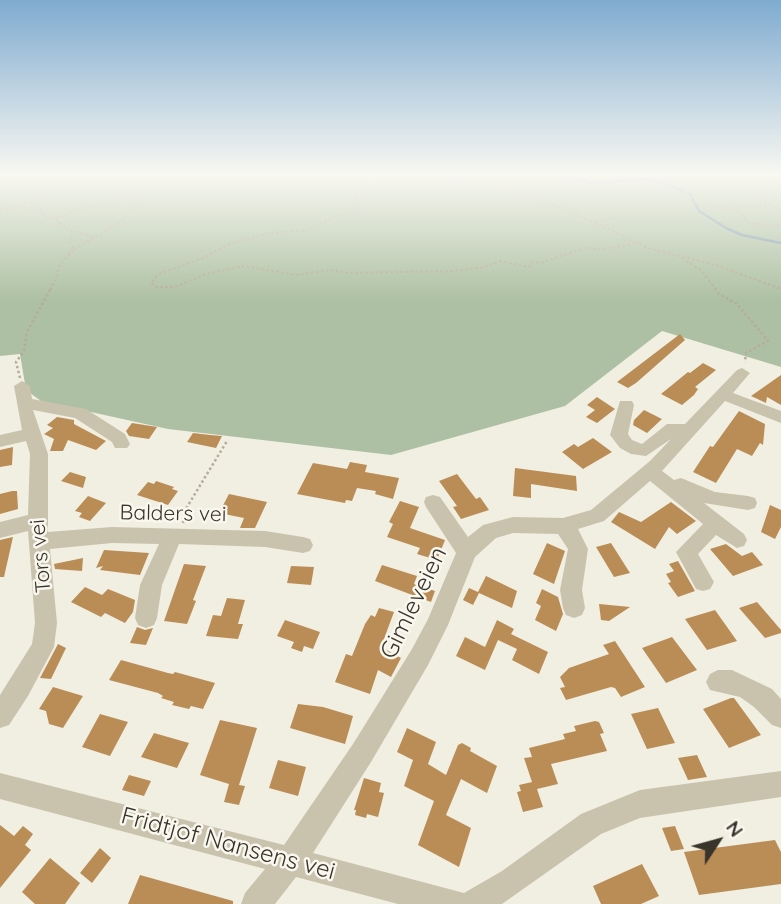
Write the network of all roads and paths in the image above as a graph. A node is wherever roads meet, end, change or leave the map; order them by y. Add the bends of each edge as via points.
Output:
1 (45, 216) edge
2 (62, 216) edge
3 (125, 216) edge
4 (337, 216) edge
5 (579, 216) edge
6 (743, 216) edge
7 (619, 217) dead end
8 (56, 218) junction
9 (590, 222) junction
10 (781, 226) edge
11 (73, 233) junction
12 (97, 237) junction
13 (639, 243) junction
14 (74, 249) junction
15 (679, 257) junction
16 (781, 289) edge
17 (742, 373) joint
18 (24, 395) junction
19 (724, 395) junction
20 (625, 405) dead end
21 (781, 417) edge
22 (688, 432) junction
23 (31, 435) junction
24 (0, 441) edge
25 (227, 441) dead end
26 (121, 444) dead end
27 (653, 468) junction
28 (433, 502) dead end
29 (748, 503) dead end
30 (716, 523) junction
31 (562, 526) junction
32 (0, 530) edge
33 (39, 531) junction
34 (176, 536) junction
35 (737, 540) dead end
36 (303, 545) dead end
37 (467, 552) junction
38 (703, 582) dead end
39 (574, 608) dead end
40 (146, 618) dead end
41 (718, 682) dead end
42 (0, 716) edge
43 (781, 716) edge
44 (781, 785) edge
45 (0, 786) edge
46 (290, 860) junction
47 (256, 904) edge
48 (455, 904) edge
49 (474, 904) edge

1 - 8 path
2 - 8 path
3 - 12 path
4 - 13 path via 306,230 240,240 157,275 151,283 174,287 243,266 297,275 330,270 455,271 501,261 529,267 588,247 597,250
5 - 9 path
6 - 10 path via 749,223
7 - 9 path
8 - 11 path
9 - 13 path
11 - 12 path
11 - 14 path
12 - 14 path
13 - 15 path
14 - 18 path via 59,265 16,362
15 - 16 path via 723,267
15 - 17 path via 702,271 719,294 737,304 768,341 746,353
17 - 19 street, Gimleveien
18 - 23 street, Tors vei
18 - 26 street via 80,412
19 - 21 street
19 - 22 street, Gimleveien
20 - 22 street via 620,435 637,450 646,450 674,428
22 - 27 street, Gimleveien
23 - 24 street
23 - 33 street, Tors vei via 39,454
25 - 34 path via 187,508
27 - 29 street via 700,496
27 - 30 street
27 - 31 street, Gimleveien via 597,516
28 - 37 street
30 - 35 street
30 - 38 street via 686,552
31 - 37 street, Gimleveien via 501,528 479,539
31 - 39 street via 578,549 571,590
32 - 33 street, Balders vei
33 - 34 street, Balders vei
33 - 42 street, Tors vei via 46,623 43,647
34 - 36 street, Balders vei
34 - 40 street via 151,585
37 - 46 street, Gimleveien via 420,657
41 - 43 street via 748,689
44 - 49 street via 640,804 591,824
45 - 46 street, Fridtjof Nansens vei
46 - 47 street, Gimleveien
46 - 48 street, Fridtjof Nansens vei

